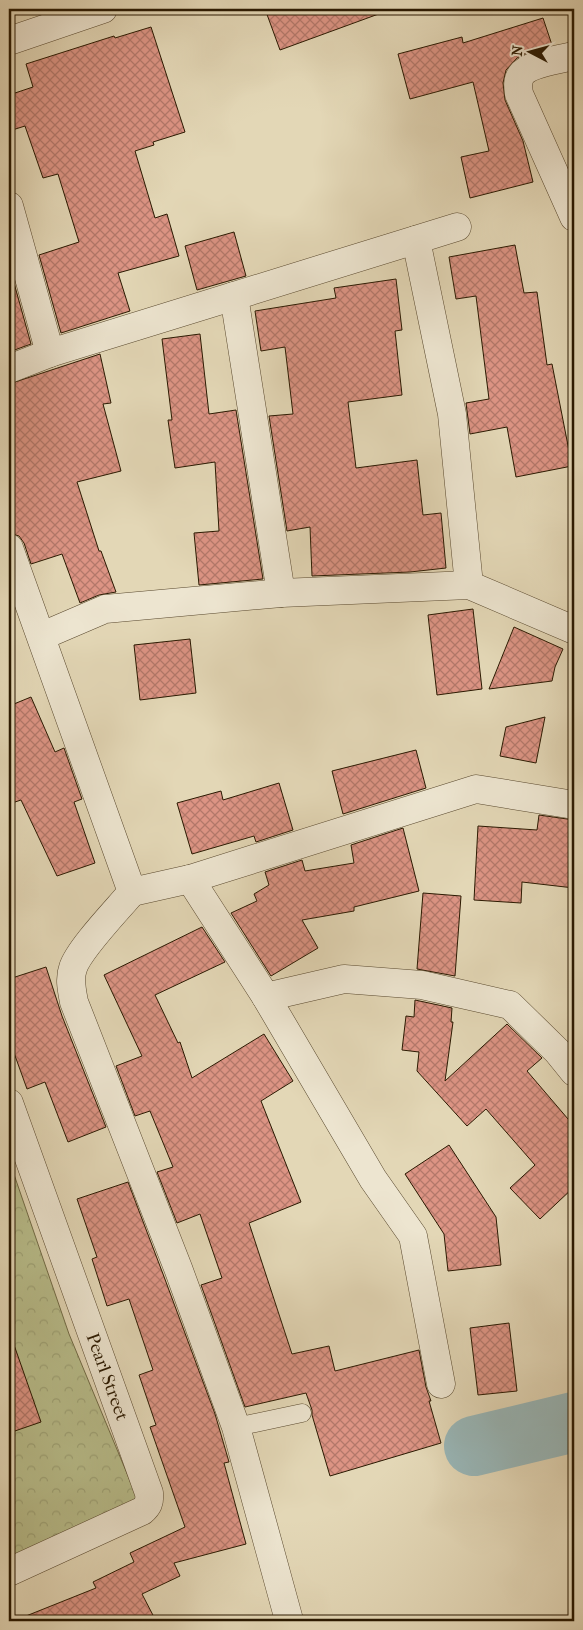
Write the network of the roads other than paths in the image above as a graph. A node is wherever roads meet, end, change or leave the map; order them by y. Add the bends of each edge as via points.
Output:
1 (103, 9) edge
2 (9, 41) edge
3 (574, 56) edge
4 (9, 206) edge
5 (574, 217) edge
6 (457, 227) dead end
7 (416, 240) junction
8 (234, 296) junction
9 (50, 353) junction
10 (9, 369) edge
11 (9, 548) edge
12 (469, 585) junction
13 (281, 593) junction
14 (574, 630) edge
15 (42, 636) junction
16 (574, 805) edge
17 (190, 879) junction
18 (132, 892) junction
19 (266, 997) junction
20 (569, 1053) edge
21 (9, 1103) edge
22 (442, 1384) dead end
23 (302, 1413) dead end
24 (236, 1428) junction
25 (9, 1572) edge
26 (289, 1620) dead end

1 - 2 street
3 - 5 street via 531,67 522,73 517,83
4 - 9 street
6 - 7 street
7 - 8 street
7 - 12 street via 452,414
8 - 9 street
8 - 13 street
9 - 10 street
11 - 15 street
12 - 13 street
12 - 14 street
13 - 15 street via 105,609
15 - 18 street
16 - 17 street via 476,790
17 - 18 street
17 - 19 street
18 - 24 street via 81,953 73,968 74,1002 178,1268
19 - 20 street via 344,979 422,986 510,1005
19 - 22 street via 373,1179 413,1236
21 - 25 street, Pearl Street via 150,1500 142,1512
23 - 24 lane
24 - 26 street

